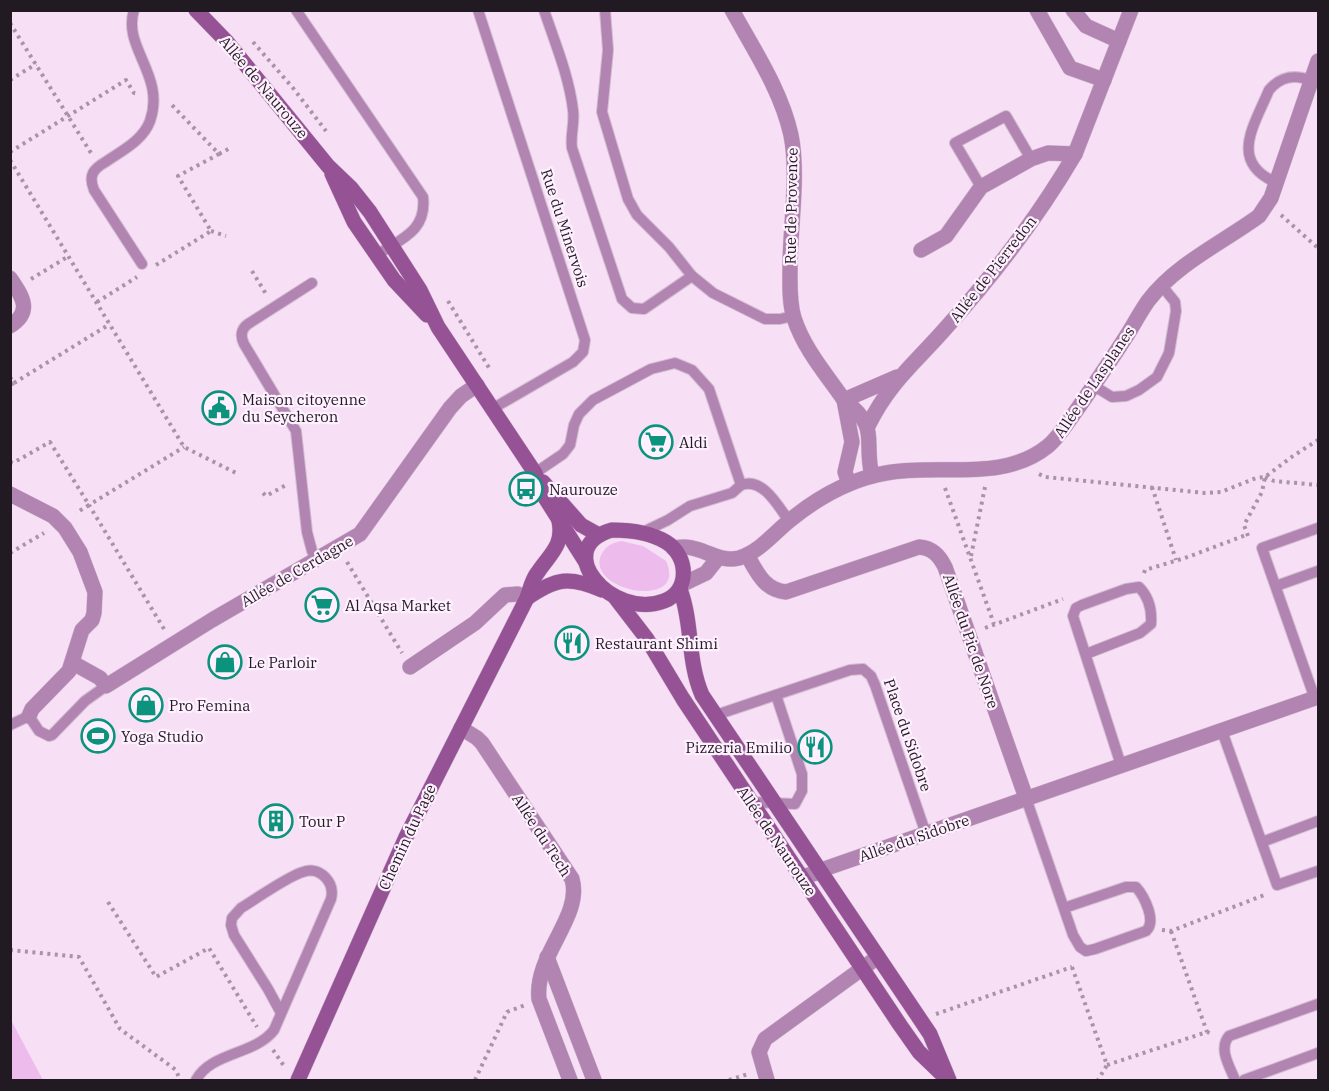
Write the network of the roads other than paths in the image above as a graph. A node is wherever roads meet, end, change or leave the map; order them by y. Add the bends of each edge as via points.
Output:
1 (134, 10) edge
2 (196, 10) edge
3 (296, 10) edge
4 (478, 10) edge
5 (544, 10) edge
6 (605, 10) edge
7 (732, 10) edge
8 (1037, 10) edge
9 (1073, 10) edge
10 (1131, 10) edge
11 (1119, 41) junction
12 (1318, 61) edge
13 (1104, 80) junction
14 (1312, 81) junction
15 (1075, 154) junction
16 (1031, 159) junction
17 (328, 166) junction
18 (1277, 183) junction
19 (981, 187) junction
20 (392, 245) junction
21 (921, 250) dead end
22 (377, 255) junction
23 (142, 264) dead end
24 (692, 276) junction
25 (14, 283) edge
26 (312, 283) dead end
27 (1162, 286) junction
28 (793, 316) junction
29 (10, 326) edge
30 (438, 327) junction
31 (900, 376) junction
32 (477, 386) junction
33 (1094, 386) junction
34 (844, 400) junction
35 (492, 409) junction
36 (868, 426) junction
37 (535, 473) junction
38 (872, 476) junction
39 (849, 484) junction
40 (741, 485) junction
41 (10, 494) edge
42 (559, 521) junction
43 (789, 521) junction
44 (1318, 528) edge
45 (640, 533) junction
46 (596, 538) junction
47 (576, 547) junction
48 (673, 548) junction
49 (747, 555) junction
50 (316, 558) junction
51 (718, 558) junction
52 (585, 561) junction
53 (545, 564) junction
54 (1318, 571) edge
55 (1275, 586) junction
56 (681, 587) junction
57 (610, 594) junction
58 (527, 598) junction
59 (1086, 654) junction
60 (73, 663) junction
61 (410, 668) road end
62 (106, 686) junction
63 (776, 695) junction
64 (1317, 698) edge
65 (29, 716) junction
66 (717, 717) junction
67 (10, 725) edge
68 (461, 728) junction
69 (1222, 731) junction
70 (1121, 765) junction
71 (1026, 798) junction
72 (751, 802) junction
73 (775, 803) junction
74 (795, 804) junction
75 (787, 821) junction
76 (1318, 821) edge
77 (926, 834) junction
78 (1262, 842) junction
79 (1318, 871) edge
80 (821, 872) junction
81 (801, 877) junction
82 (1064, 908) junction
83 (547, 957) junction
84 (879, 957) junction
85 (862, 969) junction
86 (1318, 1004) edge
87 (281, 1014) junction
88 (1318, 1053) edge
89 (299, 1077) edge
90 (196, 1080) edge
91 (570, 1080) edge
92 (594, 1080) edge
93 (767, 1080) edge
94 (949, 1080) edge
95 (1235, 1080) edge
96 (1244, 1080) edge

1 - 23 lane via 133,35 153,83 150,119 133,143 99,166 92,176 94,190
2 - 17 street, Allée de Naurouze
3 - 20 lane via 423,197 423,215 416,229
4 - 35 lane, Rue du Minervois via 585,340 583,352 573,362
5 - 24 lane via 571,96 572,148 622,299 632,308 644,309
6 - 24 lane via 608,50 602,112 625,188 637,215
7 - 28 street, Rue de Provence via 770,80 790,134
8 - 13 street via 1070,68
9 - 11 street via 1086,26
10 - 11 street, Allée de Pierredon
11 - 13 street, Allée de Pierredon
12 - 14 street, Allée de Lasplanes
13 - 15 street, Allée de Pierredon
14 - 18 street, Allée de Lasplanes
14 - 18 lane via 1291,77 1273,85 1247,141 1256,168
15 - 16 street via 1048,153
15 - 31 street, Allée de Pierredon via 1018,240 944,330
16 - 19 street
16 - 19 lane via 1006,116 955,143
17 - 20 street, Allée de Naurouze via 364,204
17 - 22 street, Allée de Naurouze via 354,222
18 - 27 street, Allée de Lasplanes via 1259,216
19 - 21 street via 946,236
20 - 22 lane
20 - 30 street, Allée de Naurouze
22 - 30 street, Allée de Naurouze via 394,280
24 - 28 lane via 713,293 765,319
25 - 29 street via 22,295 23,311
26 - 50 lane via 246,325 242,338 293,423 307,532
27 - 33 street, Allée de Lasplanes via 1148,301
27 - 33 lane via 1175,302 1176,311 1169,353 1157,377 1126,396 1112,397
28 - 34 street, Rue de Provence via 809,350
30 - 32 street, Allée de Naurouze
31 - 34 street
31 - 36 street, Allée de Pierredon
32 - 35 street, Allée de Naurouze
32 - 50 street, Allée de Cerdagne via 450,408 364,530
33 - 38 street, Allée de Lasplanes via 1054,441 1027,460 994,468 902,471
34 - 36 street, Rue de Provence via 860,412
34 - 39 street, Rue de Provence via 852,442 845,472
35 - 37 street, Allée de Naurouze
36 - 38 street
37 - 40 lane via 563,454 570,445 579,414 593,400 643,373 675,363 692,370 709,389
37 - 42 street, Allée de Naurouze
37 - 46 street, Allée de Naurouze
38 - 39 street, Allée de Lasplanes
39 - 43 street, Allée de Lasplanes
40 - 43 lane via 752,482 760,486
40 - 45 lane via 732,493 690,506
41 - 60 street via 60,523 76,544 96,592 92,620 82,630
42 - 47 street, Allée de Naurouze
42 - 53 street, Chemin du Page via 559,543
43 - 49 street, Allée de Lasplanes
44 - 55 lane, Allée du Sidobre via 1262,548
45 - 46 street via 612,530
45 - 48 street
46 - 47 street
46 - 52 street
47 - 52 street, Allée de Naurouze
47 - 53 street
48 - 51 street via 695,548
48 - 56 street via 682,566
49 - 51 street via 729,560
49 - 71 street, Allée du Pic de Nore via 772,590 786,592 919,547 935,553 945,567
50 - 62 street, Allée de Cerdagne
51 - 56 street via 706,573
52 - 57 street via 593,579
53 - 58 street, Chemin du Page
54 - 55 lane
55 - 64 lane, Allée du Sidobre
56 - 57 street via 665,601 644,606
56 - 66 street via 694,675 702,696
57 - 58 street via 586,583 566,580 544,586
57 - 72 street, Allée de Naurouze via 647,639
58 - 61 street via 505,595 476,623
58 - 68 street, Chemin du Page
59 - 59 lane via 1074,621 1076,608 1139,587 1147,599 1151,624 1140,633
59 - 70 lane
60 - 62 street via 100,678
60 - 65 street
62 - 65 lane via 85,701 52,735 39,731
63 - 66 lane, Place du Sidobre
63 - 74 lane via 802,774 802,791
63 - 77 lane, Place du Sidobre via 850,670 866,670 875,685
64 - 69 street, Allée du Sidobre
65 - 67 lane
66 - 73 street
68 - 83 street, Allée du Tech via 482,743 572,879 574,899
68 - 89 street, Chemin du Page via 406,837
69 - 70 street, Allée du Sidobre
69 - 78 lane
70 - 71 street, Allée du Sidobre
71 - 77 street, Allée du Sidobre
71 - 82 lane
72 - 73 lane
72 - 81 street, Allée de Naurouze
73 - 74 lane
73 - 75 street
74 - 75 lane
75 - 80 street
76 - 78 lane
77 - 80 street, Allée du Sidobre
78 - 79 lane via 1277,885
80 - 81 street, Allée du Sidobre
80 - 84 street
81 - 85 street, Allée de Naurouze
82 - 82 lane via 1076,942 1083,950 1150,928 1150,917 1136,887
83 - 91 street, Allée du Tech via 538,985 539,999
83 - 92 street
84 - 85 street
84 - 94 street via 930,1034
85 - 93 street via 765,1039 760,1046 760,1058
85 - 94 street, Allée de Naurouze via 919,1052
86 - 95 lane via 1235,1033 1225,1041
87 - 87 lane via 332,899 328,882 313,871 300,872 241,908 231,922 234,935
87 - 90 lane via 274,1030 264,1039 203,1070
88 - 96 lane

